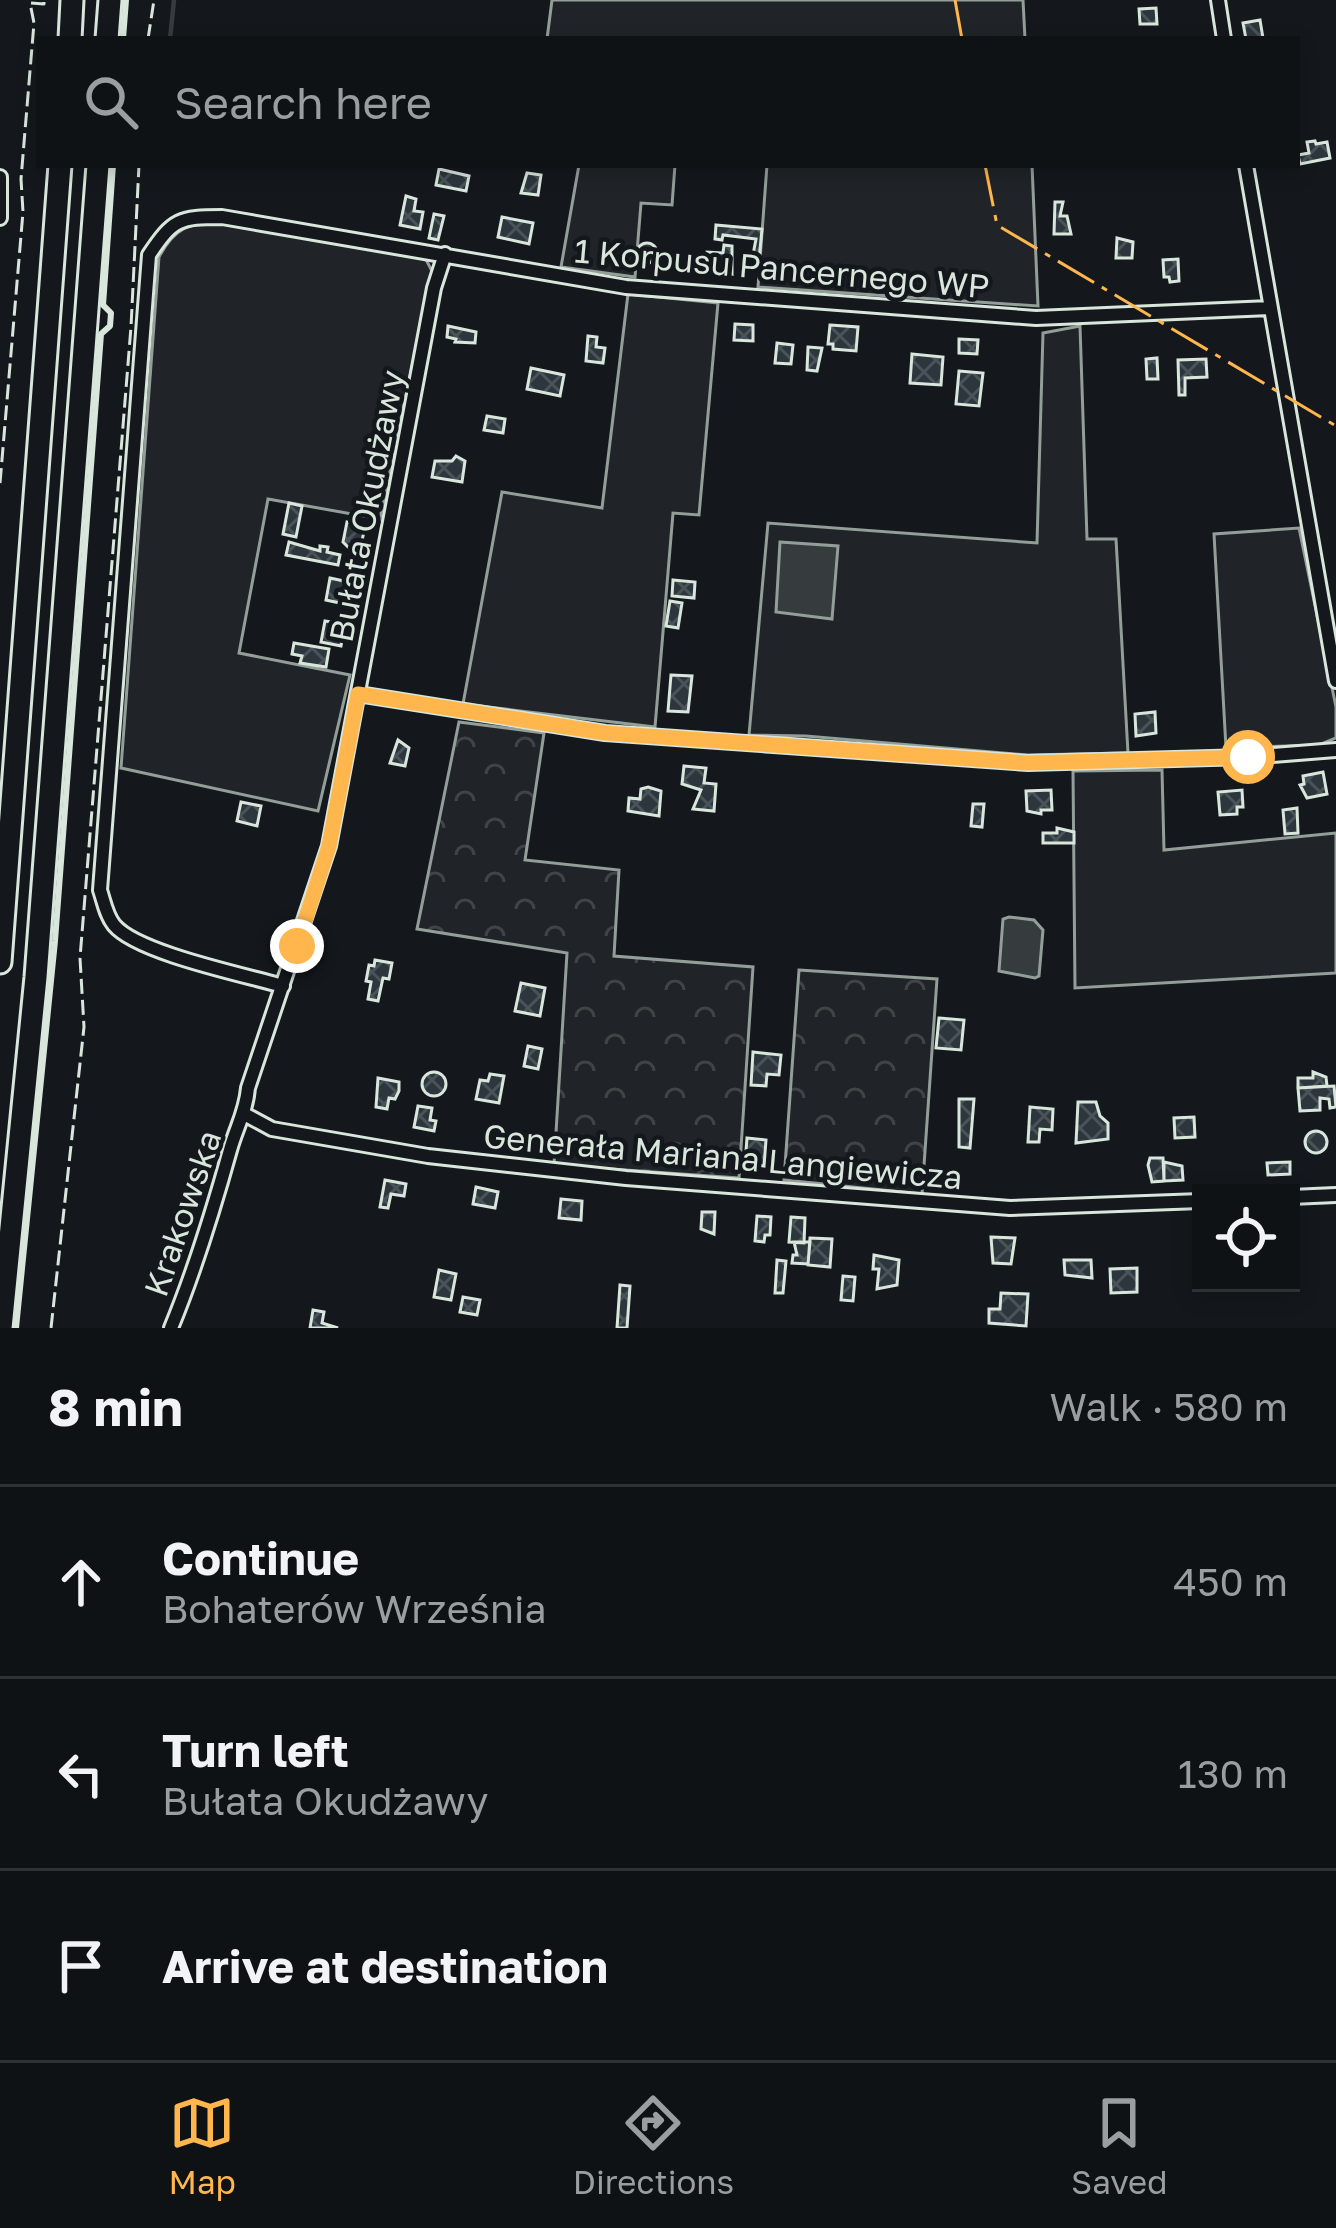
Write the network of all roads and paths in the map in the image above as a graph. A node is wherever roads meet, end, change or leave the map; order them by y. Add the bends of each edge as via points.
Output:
1 (73, 0) edge
2 (110, 0) edge
3 (1218, 0) edge
4 (70, 36) edge
5 (107, 36) edge
6 (1224, 36) edge
7 (60, 168) edge
8 (98, 168) edge
9 (1247, 168) edge
10 (0, 177) edge
11 (0, 218) edge
12 (445, 254) junction
13 (1270, 308) junction
14 (1336, 681) edge
15 (358, 694) junction
16 (1336, 750) edge
17 (0, 962) edge
18 (283, 986) junction
19 (246, 1115) junction
20 (1336, 1195) edge
21 (1300, 1197) edge
22 (1192, 1202) edge
23 (1, 1328) edge
24 (171, 1328) edge

1 - 4 highway
2 - 5 highway
3 - 6 street
7 - 17 highway
8 - 23 highway
9 - 13 street
10 - 11 street
12 - 13 street, 1 Korpusu Pancernego WP via 626,286 1013,316
12 - 15 street, Bułata Okudżawy
12 - 18 street, 1 Korpusu Pancernego WP via 183,217 149,255 100,890 110,921 125,936
13 - 14 street
15 - 16 street via 605,733 1028,763
15 - 18 street, Bułata Okudżawy via 329,846
18 - 19 street, Bułata Okudżawy
19 - 22 street, Generała Mariana Langiewicza via 272,1129 428,1156 650,1180 1010,1208
19 - 24 street, Krakowska
20 - 21 street

